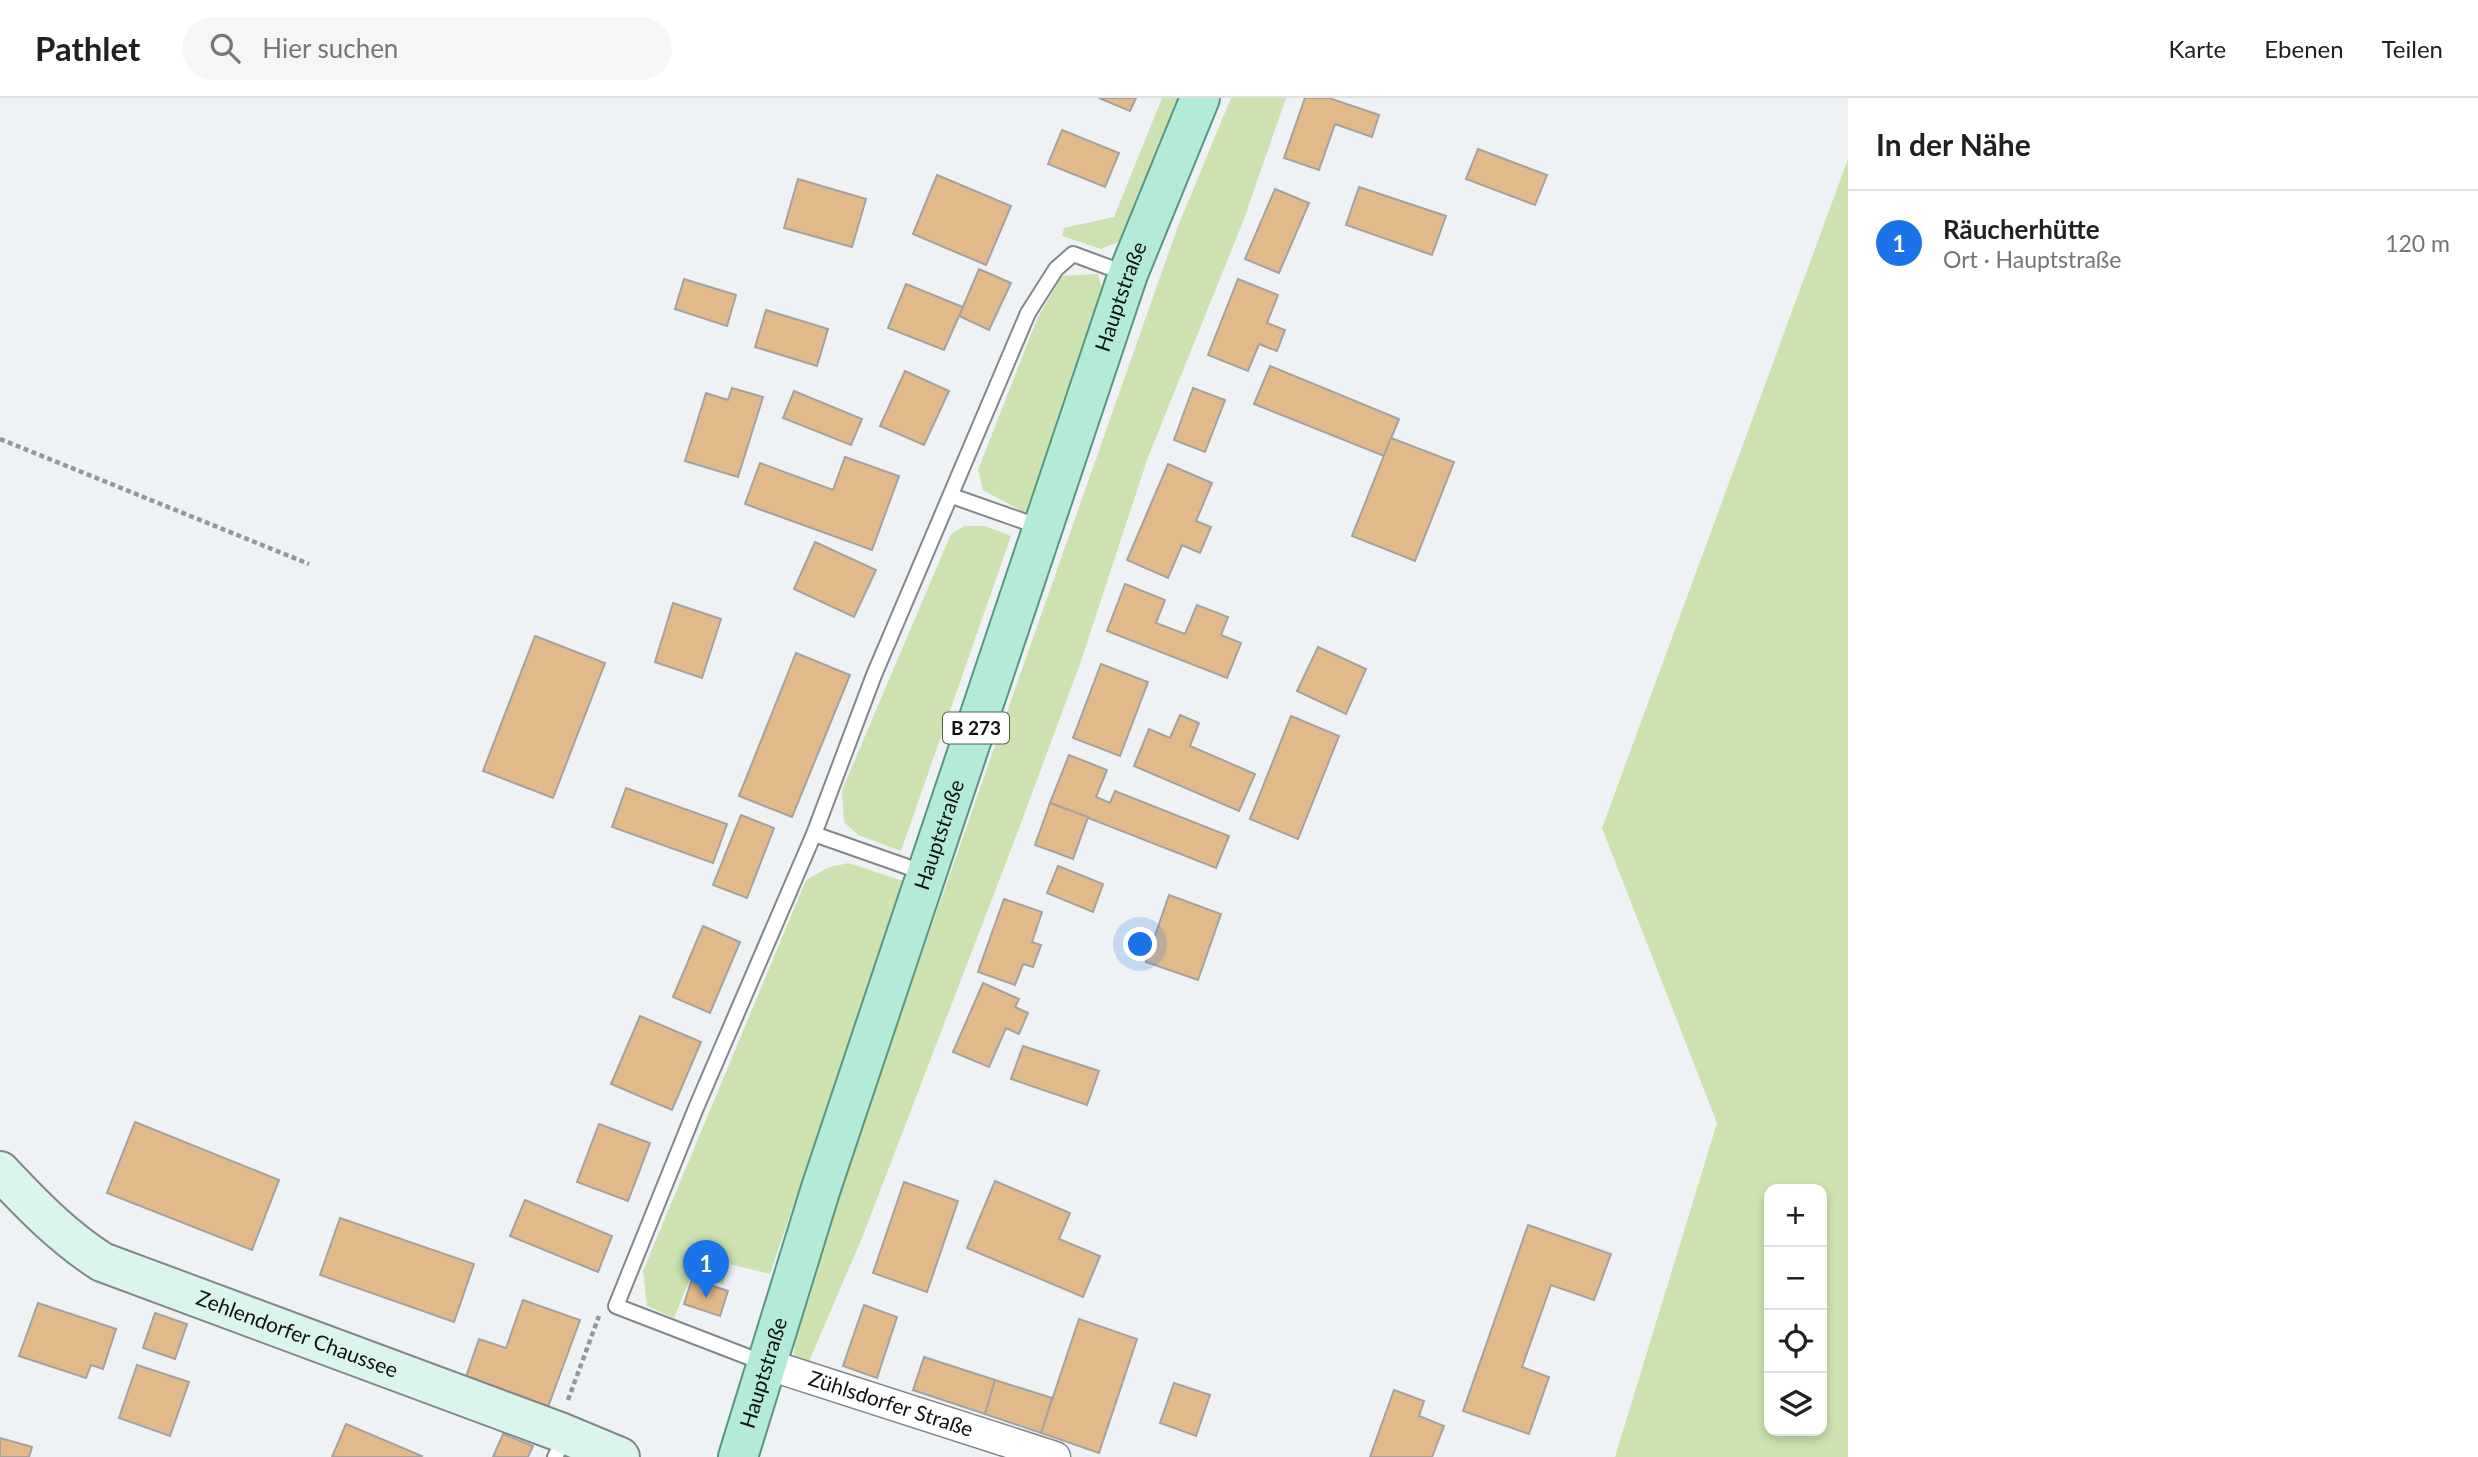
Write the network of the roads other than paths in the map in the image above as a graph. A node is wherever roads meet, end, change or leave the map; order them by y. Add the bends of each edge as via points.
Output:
1 (1200, 98) edge
2 (1128, 274) junction
3 (952, 496) junction
4 (1043, 529) junction
5 (814, 834) junction
6 (927, 874) junction
7 (0, 1171) edge
8 (766, 1364) junction
9 (561, 1432) edge
10 (620, 1457) edge
11 (738, 1457) edge
12 (1055, 1457) edge

1 - 2 main road, Hauptstraße / B 273
2 - 3 lane via 1073,254 1056,269 1028,313
2 - 4 main road, Hauptstraße / B 273
3 - 4 lane
3 - 5 lane via 874,675
4 - 6 main road, Hauptstraße / B 273
5 - 6 lane
5 - 8 lane via 616,1306
6 - 8 main road, Hauptstraße / B 273
7 - 9 main road, Zehlendorfer Chaussee via 48,1221 102,1262
8 - 11 main road, Hauptstraße / B 273
8 - 12 street, Zühlsdorfer Straße
9 - 10 main road, Zehlendorfer Chaussee

